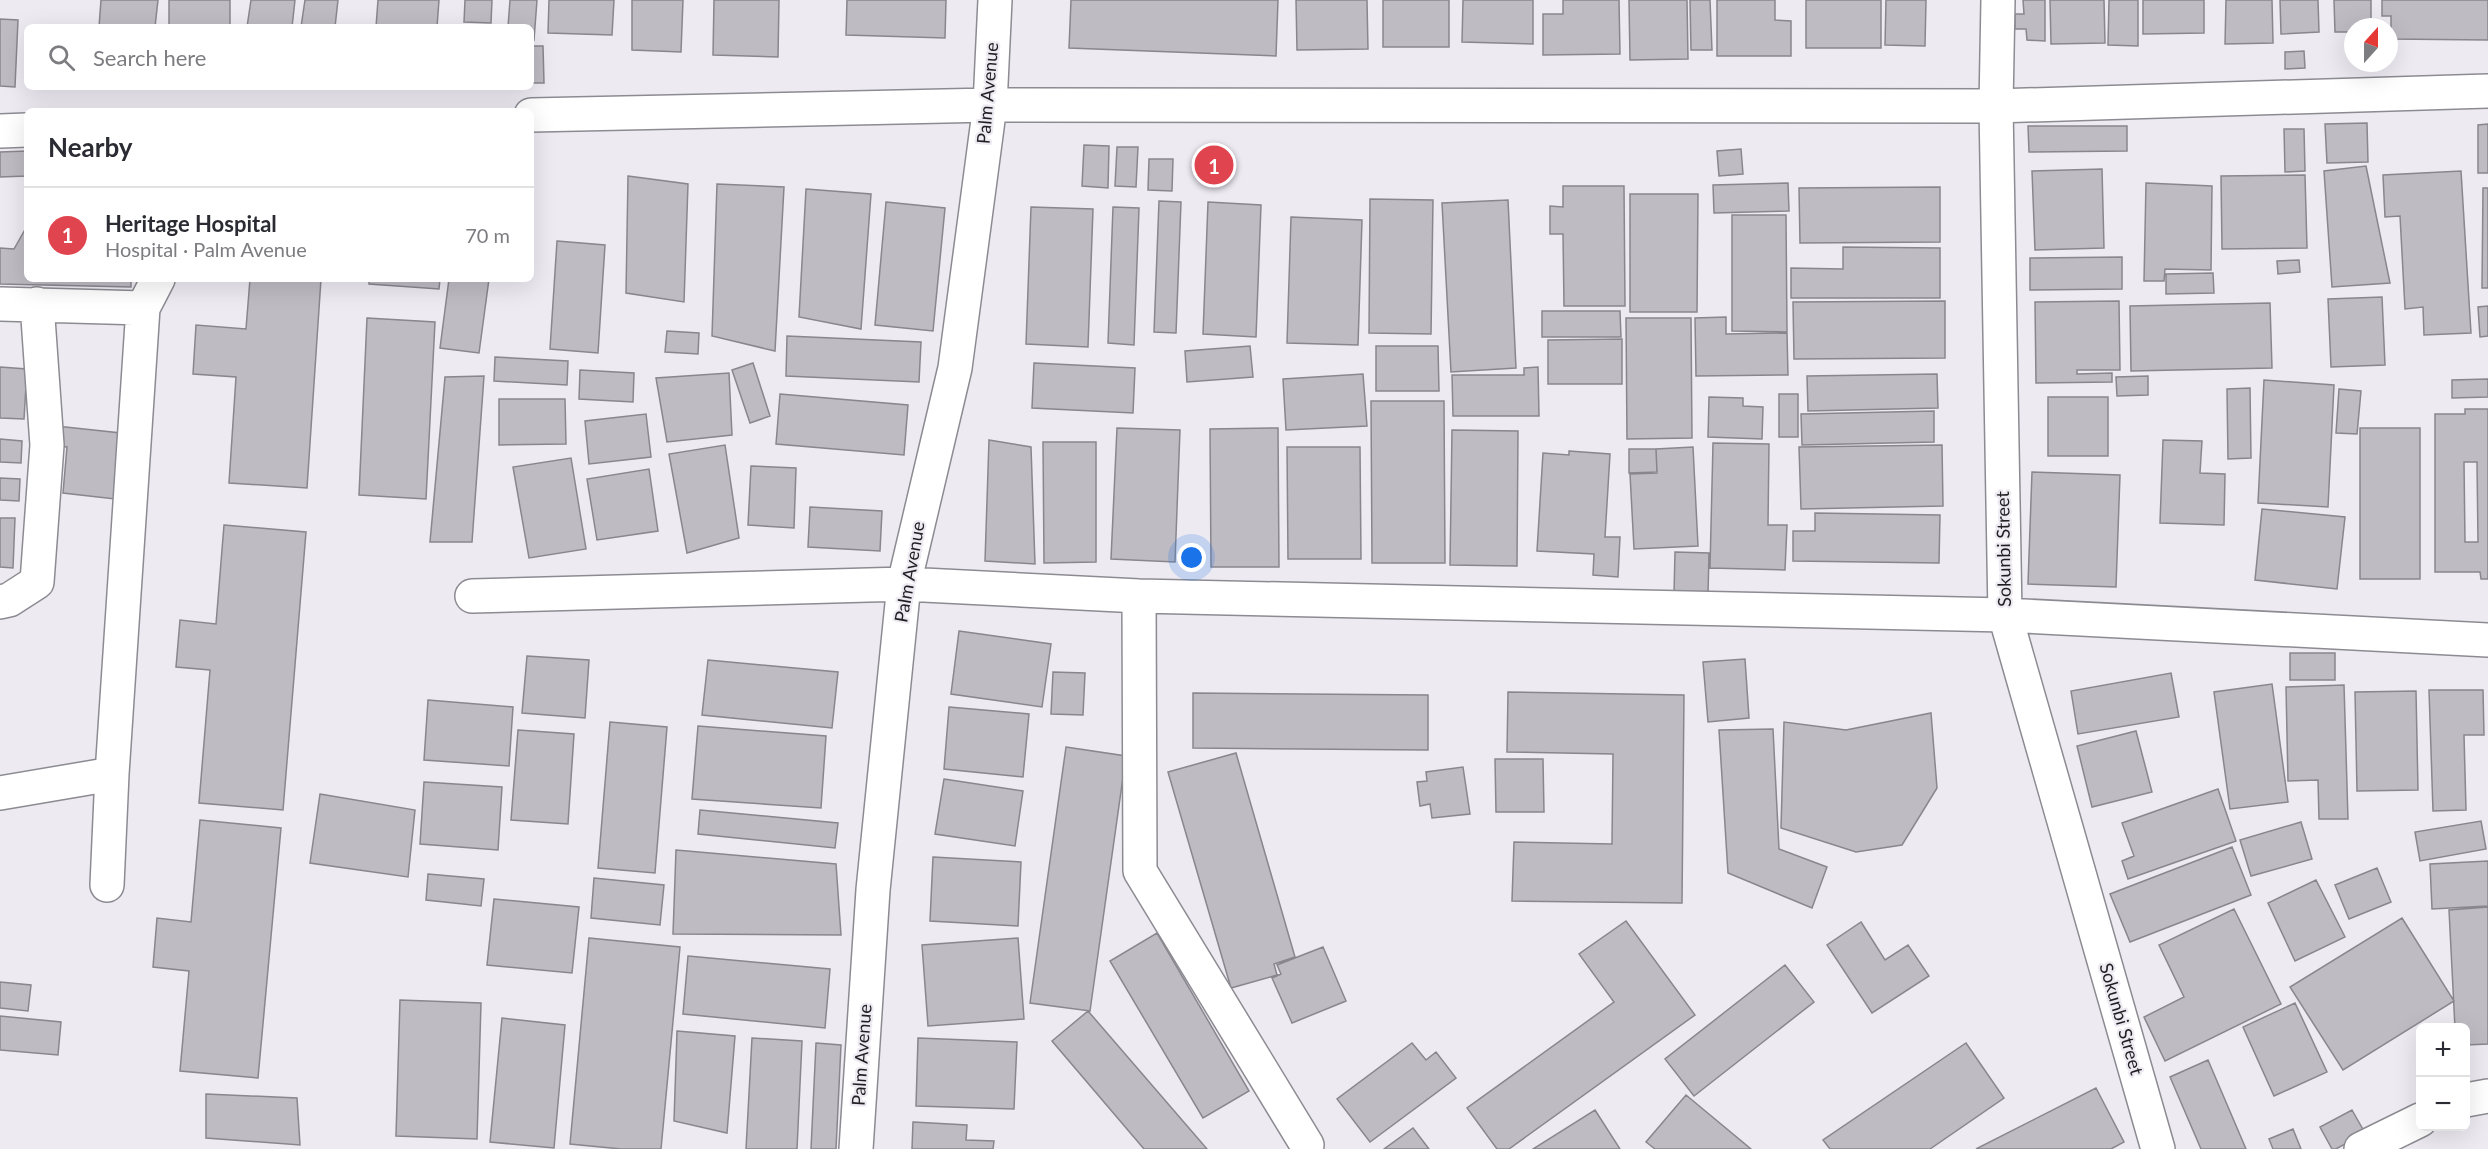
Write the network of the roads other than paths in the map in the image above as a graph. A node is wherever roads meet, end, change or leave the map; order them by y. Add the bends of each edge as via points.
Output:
1 (995, 0) edge
2 (1998, 0) edge
3 (2488, 91) edge
4 (990, 105) junction
5 (1996, 106) junction
6 (534, 115) edge
7 (24, 130) edge
8 (0, 131) edge
9 (156, 282) edge
10 (0, 304) edge
11 (37, 304) junction
12 (143, 308) junction
13 (904, 584) junction
14 (472, 596) dead end
15 (1139, 596) junction
16 (0, 602) edge
17 (2005, 615) junction
18 (2488, 640) edge
19 (112, 774) junction
20 (0, 793) edge
21 (107, 885) dead end
22 (2488, 1096) edge
23 (2470, 1099) edge
24 (2416, 1122) edge
25 (1307, 1144) dead end
26 (856, 1149) edge
27 (2158, 1149) edge
28 (2361, 1149) edge

1 - 4 street, Palm Avenue
2 - 5 street, Sokunbi Street
3 - 5 street
4 - 5 street
4 - 6 street
4 - 13 street, Palm Avenue via 956,368
5 - 17 street, Sokunbi Street
7 - 8 street
9 - 12 street
10 - 11 street
11 - 12 street
11 - 16 street via 47,445 37,582
12 - 19 street
13 - 14 street
13 - 15 street
13 - 26 street, Palm Avenue via 873,890
15 - 17 street
15 - 25 street via 1140,871
17 - 18 street
17 - 27 street, Sokunbi Street
19 - 20 street
19 - 21 street
22 - 23 street
24 - 28 street

